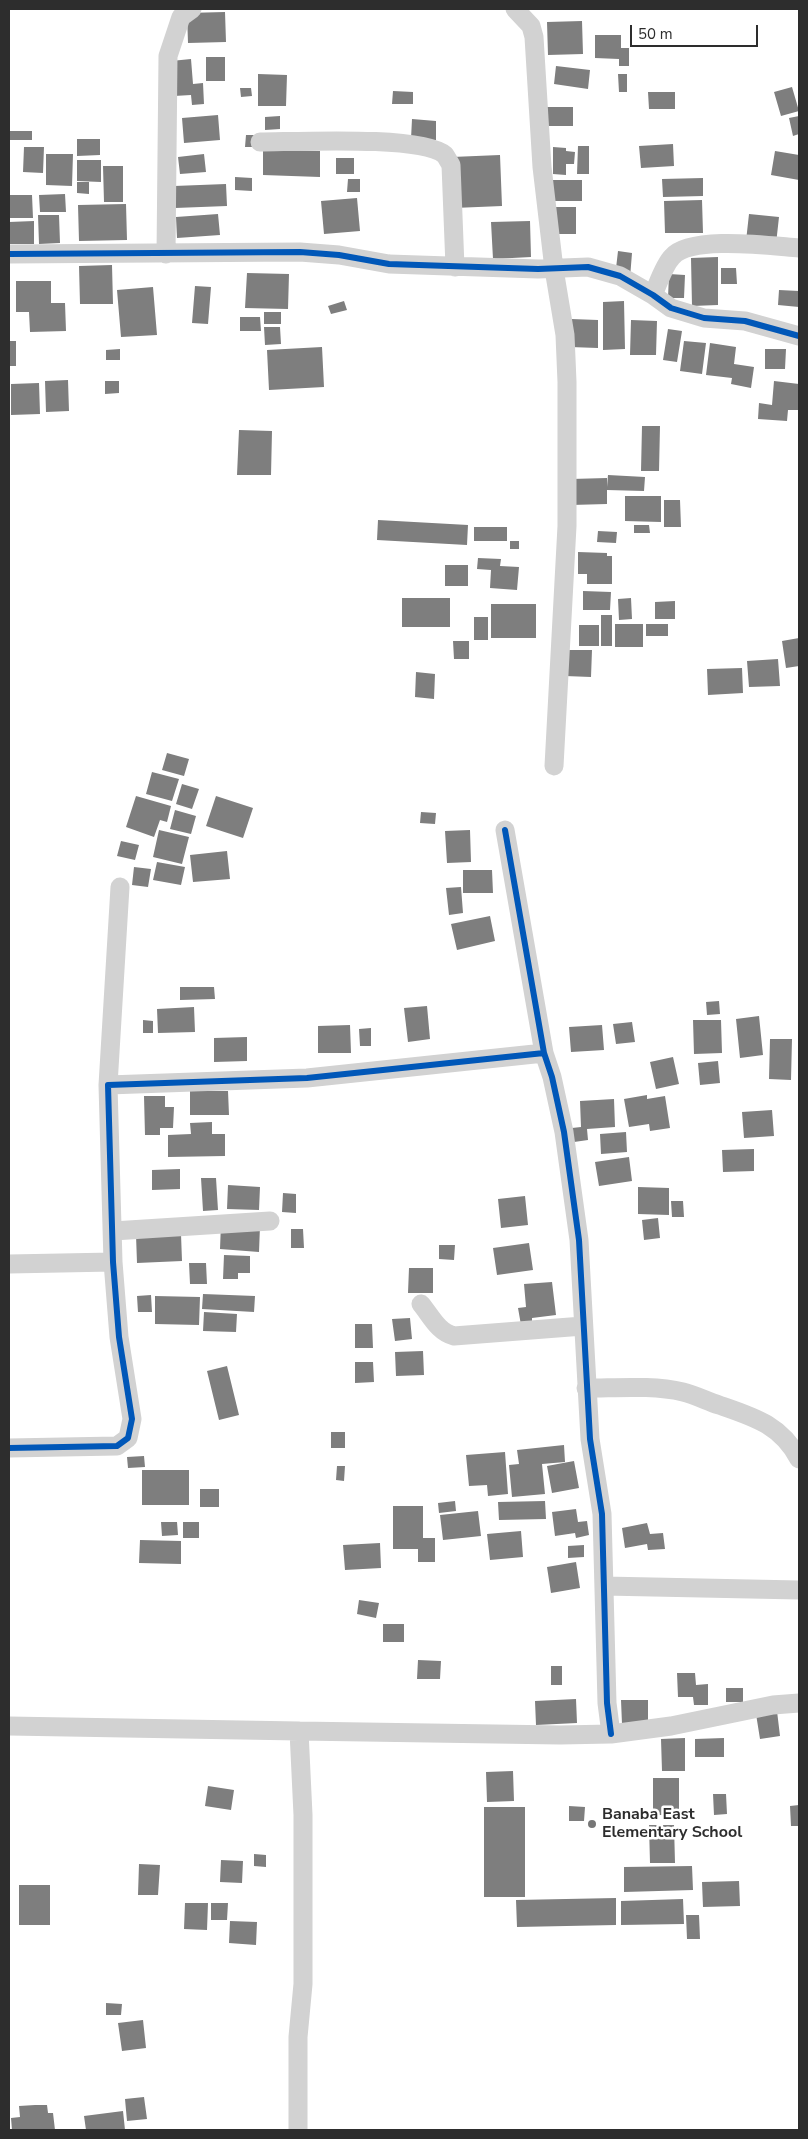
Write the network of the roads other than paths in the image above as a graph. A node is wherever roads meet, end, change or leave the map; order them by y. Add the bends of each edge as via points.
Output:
1 (192, 9) edge
2 (516, 9) edge
3 (260, 142) dead end
4 (799, 248) edge
5 (9, 254) edge
6 (166, 254) junction
7 (455, 267) junction
8 (554, 269) junction
9 (653, 295) junction
10 (799, 336) edge
11 (554, 766) dead end
12 (505, 830) dead end
13 (120, 887) dead end
14 (544, 1053) junction
15 (108, 1085) junction
16 (270, 1221) dead end
17 (112, 1231) junction
18 (113, 1262) junction
19 (9, 1264) edge
20 (422, 1304) dead end
21 (583, 1326) junction
22 (586, 1388) junction
23 (9, 1448) edge
24 (799, 1459) edge
25 (604, 1586) junction
26 (799, 1590) edge
27 (799, 1703) edge
28 (9, 1726) edge
29 (299, 1731) junction
30 (611, 1734) junction
31 (298, 2130) edge

1 - 6 street via 181,17 168,56
2 - 8 street via 531,26 534,37 542,168
3 - 7 street via 401,142 446,156 450,165
4 - 9 street via 717,243 693,246 672,256
5 - 6 street
6 - 7 street via 300,252 389,264
7 - 8 street
8 - 9 street via 588,267 620,276
8 - 11 street via 565,335 567,516
9 - 10 street via 671,308 704,318 745,321
12 - 14 street
13 - 15 street
14 - 15 street via 307,1078
14 - 21 street via 564,1132 576,1211
15 - 17 street
16 - 17 street
17 - 18 street
18 - 19 street
18 - 23 street via 119,1337 132,1419 128,1438 117,1446
20 - 21 street via 440,1330 454,1336
21 - 22 street
22 - 24 street via 682,1392 771,1426 786,1439
22 - 25 street via 602,1514
25 - 26 street
25 - 30 street
27 - 30 street
28 - 29 street
29 - 30 street
29 - 31 street via 303,1984 298,2037

